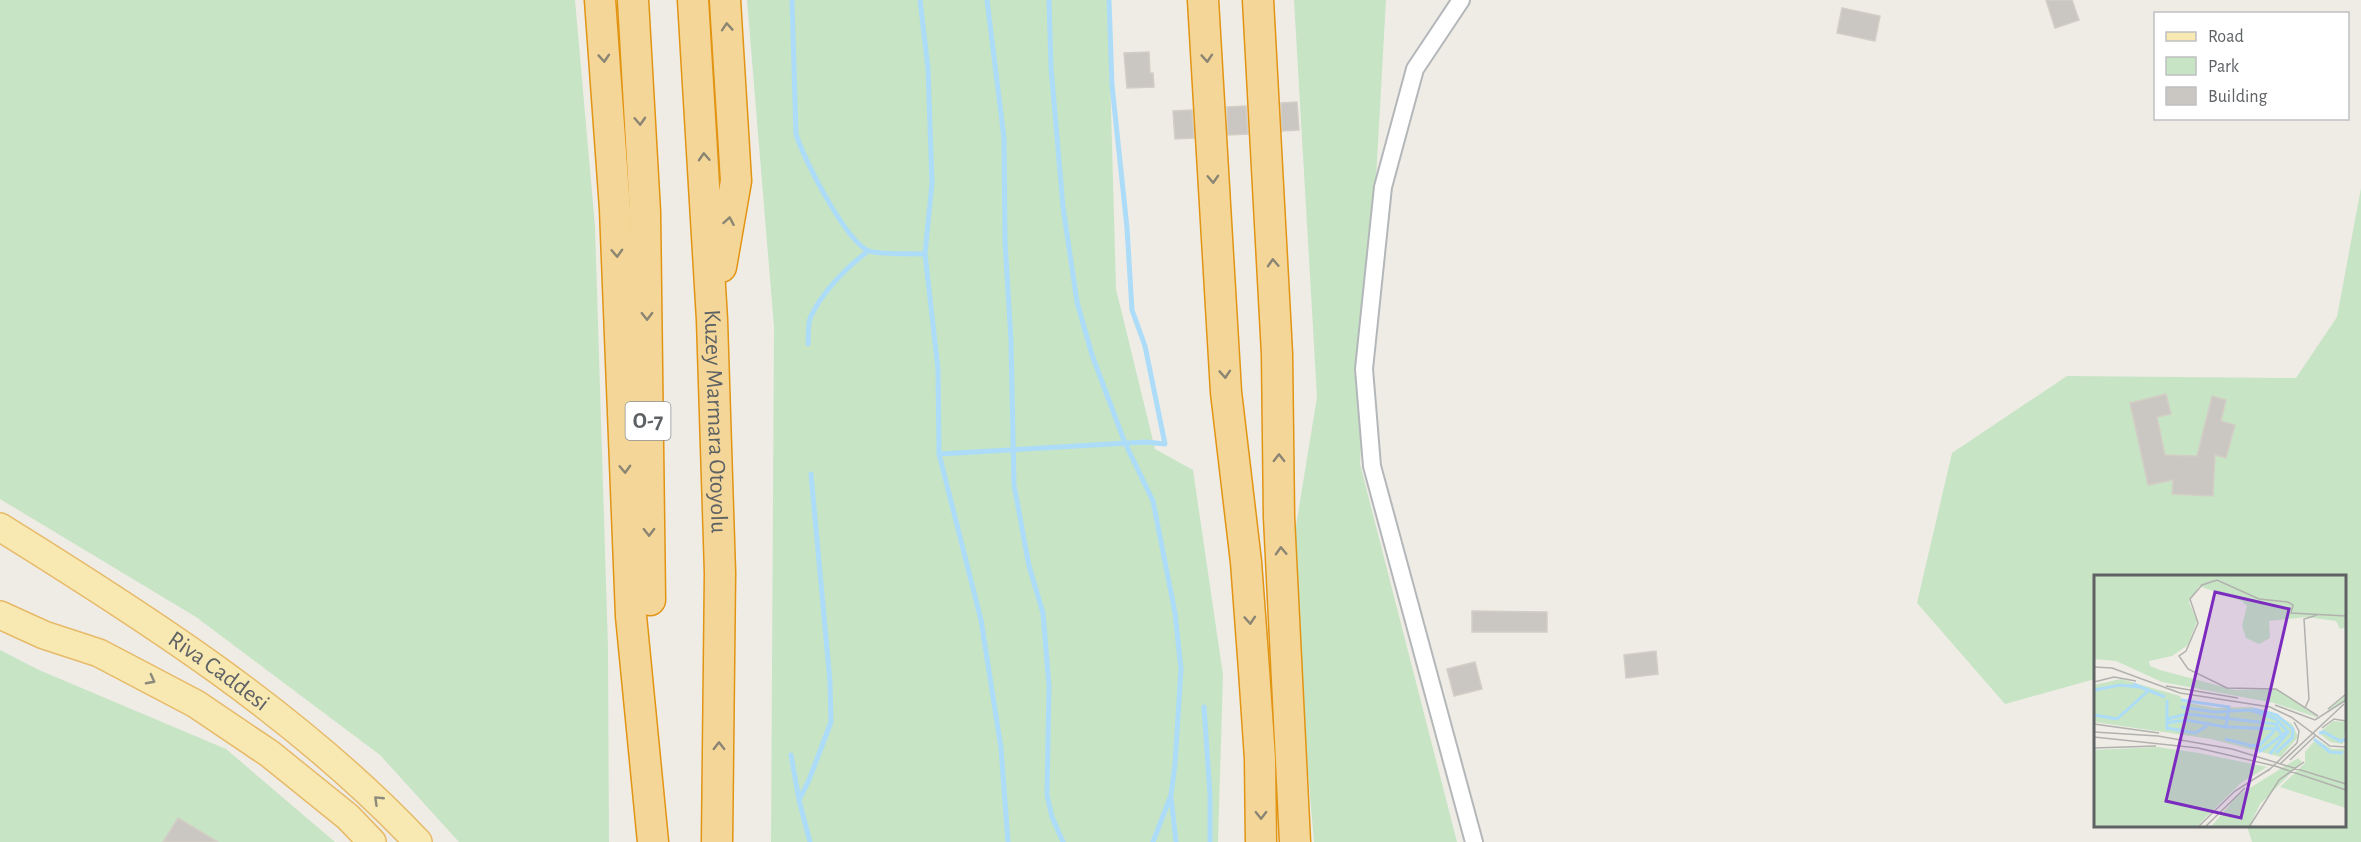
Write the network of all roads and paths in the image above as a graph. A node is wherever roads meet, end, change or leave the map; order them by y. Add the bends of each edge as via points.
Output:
1 (600, 0) edge
2 (633, 0) edge
3 (693, 0) edge
4 (725, 0) edge
5 (1203, 0) edge
6 (1258, 0) edge
7 (1461, 0) edge
8 (712, 320) junction
9 (0, 527) edge
10 (0, 552) edge
11 (0, 600) edge
12 (0, 615) edge
13 (154, 627) junction
14 (99, 653) junction
15 (372, 842) edge
16 (418, 842) edge
17 (653, 842) edge
18 (717, 842) edge
19 (1262, 842) edge
20 (1293, 842) edge
21 (1474, 842) edge

1 -> 17 highway via 615,208 631,616
2 -> 17 highway, O-7 via 645,212
8 -> 3 highway, Kuzey Marmara Otoyolu
8 -> 4 highway via 736,181
5 -> 19 highway via 1225,381 1246,562
20 -> 6 highway via 1279,516 1277,343
7 - 21 street via 1415,69 1383,187 1364,369 1372,466
18 -> 8 highway, Kuzey Marmara Otoyolu via 720,573
9 - 13 main road, Riva Caddesi
10 - 13 main road via 13,551 27,557
11 - 14 main road
12 - 14 main road, Riva Caddesi
16 -> 13 main road, Riva Caddesi via 378,799 272,709
14 -> 15 main road, Riva Caddesi via 196,704 270,754 348,817

